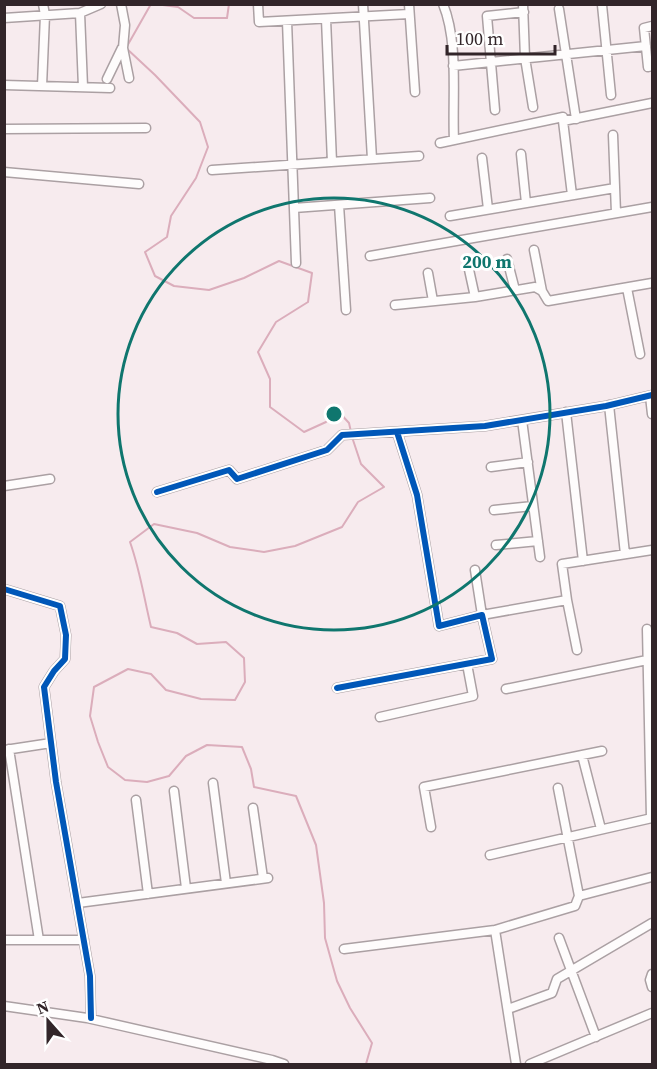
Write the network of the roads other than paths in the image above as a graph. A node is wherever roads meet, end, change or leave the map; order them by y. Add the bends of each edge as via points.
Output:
1 (43, 4) edge
2 (101, 4) edge
3 (121, 4) edge
4 (258, 4) edge
5 (363, 4) edge
6 (409, 4) edge
7 (443, 4) edge
8 (602, 5) edge
9 (523, 8) edge
10 (559, 9) dead end
11 (80, 13) junction
12 (410, 14) junction
13 (45, 15) junction
14 (364, 17) junction
15 (4, 18) edge
16 (326, 19) junction
17 (287, 21) junction
18 (652, 26) edge
19 (645, 46) junction
20 (123, 48) junction
21 (606, 50) junction
22 (567, 54) junction
23 (525, 58) junction
24 (489, 62) junction
25 (453, 66) junction
26 (652, 66) edge
27 (129, 78) dead end
28 (4, 85) edge
29 (42, 86) junction
30 (83, 87) junction
31 (415, 92) dead end
32 (611, 95) dead end
33 (652, 103) edge
34 (533, 107) dead end
35 (495, 110) dead end
36 (576, 119) junction
37 (563, 121) junction
38 (146, 128) dead end
39 (4, 129) edge
40 (613, 135) dead end
41 (454, 140) junction
42 (440, 143) dead end
43 (521, 154) dead end
44 (419, 156) dead end
45 (482, 158) dead end
46 (372, 159) junction
47 (332, 162) junction
48 (292, 164) junction
49 (212, 170) dead end
50 (4, 172) edge
51 (139, 184) dead end
52 (615, 188) junction
53 (572, 195) junction
54 (430, 198) dead end
55 (526, 203) junction
56 (339, 205) junction
57 (652, 207) edge
58 (294, 208) junction
59 (488, 209) junction
60 (616, 213) junction
61 (450, 216) dead end
62 (534, 250) dead end
63 (370, 256) dead end
64 (507, 259) dead end
65 (296, 262) dead end
66 (468, 265) dead end
67 (428, 273) dead end
68 (652, 283) edge
69 (627, 288) junction
70 (515, 290) junction
71 (542, 291) junction
72 (475, 297) junction
73 (433, 301) junction
74 (395, 305) dead end
75 (346, 310) dead end
76 (640, 354) dead end
77 (651, 396) edge
78 (609, 405) junction
79 (566, 412) junction
80 (652, 414) edge
81 (522, 420) junction
82 (397, 432) junction
83 (528, 462) junction
84 (491, 467) dead end
85 (50, 479) dead end
86 (4, 486) edge
87 (157, 492) dead end
88 (533, 506) junction
89 (494, 510) dead end
90 (538, 541) junction
91 (496, 545) dead end
92 (652, 550) edge
93 (625, 554) junction
94 (540, 557) dead end
95 (583, 561) junction
96 (475, 570) dead end
97 (4, 588) edge
98 (567, 600) junction
99 (482, 615) junction
100 (647, 629) dead end
101 (578, 650) dead end
102 (647, 660) junction
103 (467, 664) junction
104 (337, 688) dead end
105 (506, 689) dead end
106 (380, 717) dead end
107 (651, 731) edge
108 (51, 743) junction
109 (7, 750) edge
110 (602, 751) dead end
111 (582, 755) junction
112 (651, 772) edge
113 (213, 783) dead end
114 (558, 788) dead end
115 (174, 791) dead end
116 (136, 800) dead end
117 (253, 808) dead end
118 (652, 818) edge
119 (431, 827) dead end
120 (601, 829) junction
121 (567, 836) junction
122 (490, 855) dead end
123 (652, 877) edge
124 (226, 883) junction
125 (186, 888) junction
126 (148, 894) junction
127 (579, 896) junction
128 (78, 903) junction
129 (652, 923) edge
130 (495, 930) junction
131 (559, 938) dead end
132 (4, 940) edge
133 (39, 940) junction
134 (84, 940) junction
135 (344, 948) dead end
136 (571, 970) junction
137 (652, 974) edge
138 (652, 987) edge
139 (4, 1006) edge
140 (508, 1009) junction
141 (652, 1013) edge
142 (91, 1018) junction
143 (596, 1037) junction
144 (279, 1064) edge
145 (516, 1065) edge
146 (530, 1065) edge

1 - 13 street
2 - 11 street
3 - 20 street via 125,25
4 - 17 street via 260,22
5 - 14 street
6 - 12 street
7 - 25 street via 448,16
8 - 21 street
9 - 23 street
9 - 24 street via 487,16
10 - 22 street
11 - 13 street
11 - 30 street
12 - 14 street
12 - 31 street
13 - 15 street
13 - 29 street
14 - 16 street
14 - 46 street
16 - 17 street
16 - 47 street
17 - 48 street
18 - 19 street via 644,28
19 - 21 street
19 - 26 street via 648,67
20 - 27 street
20 - 30 street via 108,84
21 - 22 street
21 - 32 street
22 - 23 street
22 - 36 street
23 - 24 street
23 - 34 street
24 - 25 street
24 - 35 street
25 - 41 street
28 - 29 street
29 - 30 street
33 - 36 street
36 - 37 street
37 - 41 street via 562,117
37 - 53 street
38 - 39 street
40 - 52 street
41 - 42 street
43 - 55 street
44 - 46 street
45 - 59 street
46 - 47 street
47 - 48 street
48 - 49 street
48 - 58 street
50 - 51 street
52 - 53 street
52 - 60 street
53 - 55 street
54 - 56 street
55 - 59 street
56 - 58 street
56 - 75 street
57 - 60 street
58 - 65 street
59 - 61 street
60 - 63 street
62 - 71 street
64 - 70 street
66 - 72 street
67 - 73 street
68 - 69 street
69 - 71 street via 549,301
69 - 76 street
70 - 71 street via 535,287
70 - 72 street
72 - 73 street
73 - 74 street
77 - 78 street
77 - 80 street
78 - 79 street
78 - 93 street
79 - 81 street
79 - 95 street
81 - 82 street
81 - 83 street
82 - 87 street via 342,435 327,450 237,479 229,470
82 - 99 street via 417,495 440,626
83 - 84 street
83 - 88 street
85 - 86 street
88 - 89 street
88 - 90 street
90 - 91 street
90 - 94 street
92 - 93 street
93 - 95 street
95 - 98 street via 562,564
96 - 99 street
97 - 108 street via 60,606 66,635 65,659 44,687
98 - 99 street
98 - 101 street
99 - 103 street via 492,659
100 - 102 street
102 - 105 street
102 - 107 street
103 - 104 street
103 - 106 street via 473,696
107 - 112 street
108 - 109 street
108 - 128 street
109 - 133 street
110 - 111 street
111 - 119 street via 424,787
111 - 120 street
112 - 118 street
113 - 124 street
114 - 121 street
115 - 125 street
116 - 126 street
117 - 124 street via 266,878
118 - 120 street
120 - 121 street
121 - 122 street
121 - 127 street
123 - 127 street
124 - 125 street
125 - 126 street
126 - 128 street
127 - 130 street via 575,906
128 - 134 street
129 - 136 street
130 - 135 street
130 - 140 street
131 - 136 street
132 - 133 street
133 - 134 street
134 - 142 street
136 - 140 street via 557,979 552,993
136 - 143 street
137 - 138 street
139 - 142 street
140 - 145 street
141 - 143 street
142 - 144 street
143 - 146 street

